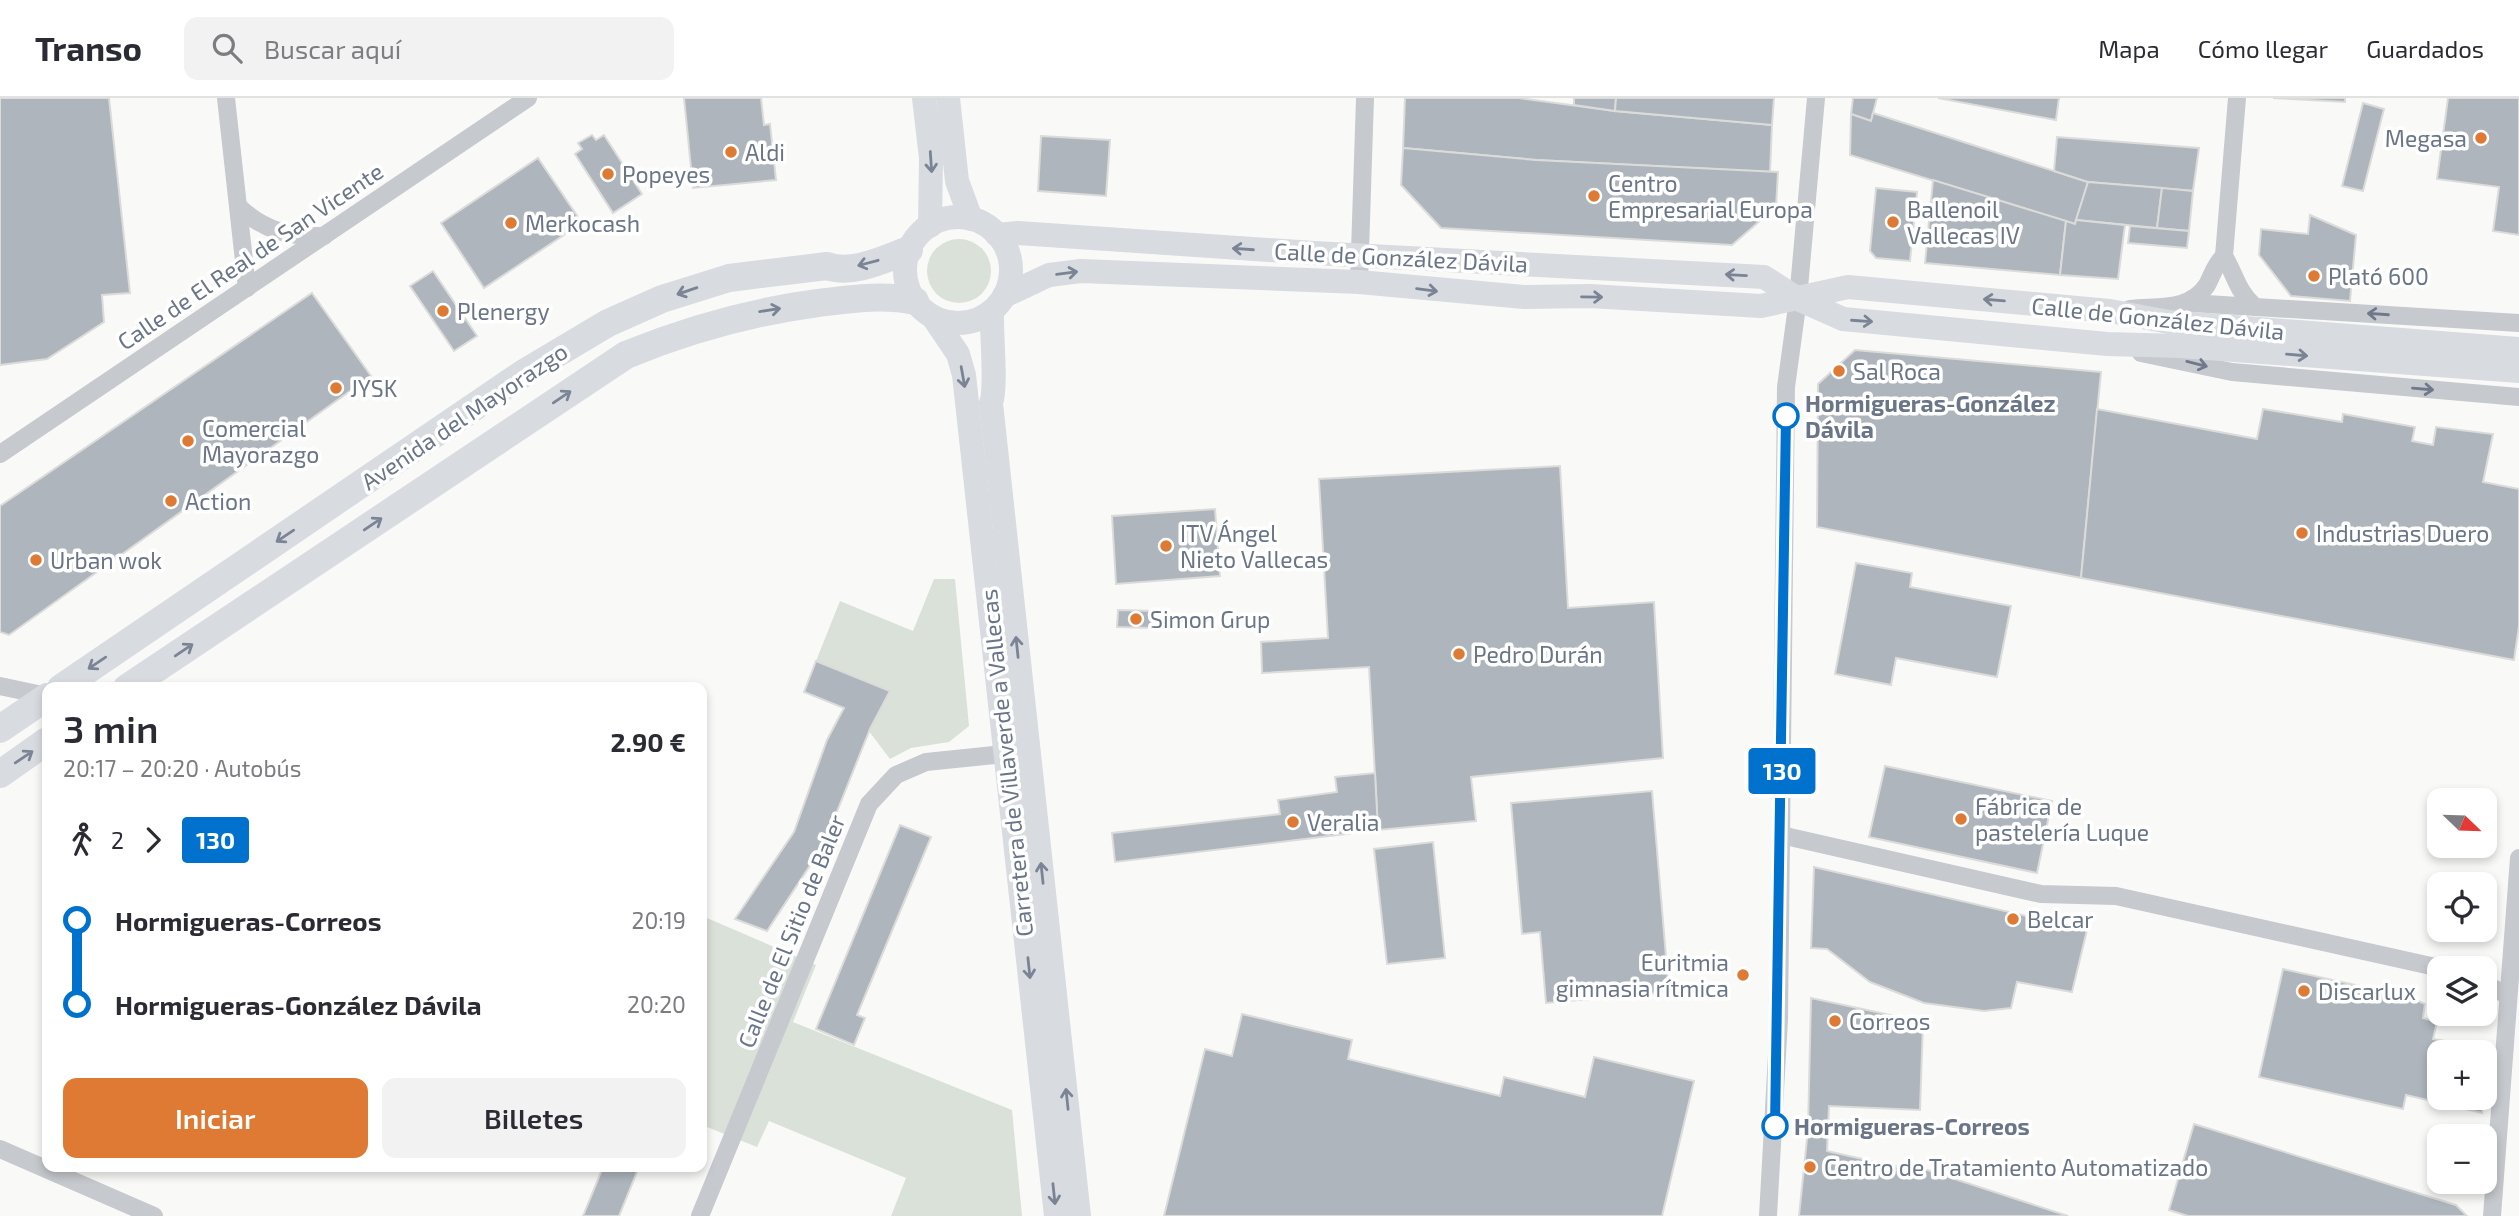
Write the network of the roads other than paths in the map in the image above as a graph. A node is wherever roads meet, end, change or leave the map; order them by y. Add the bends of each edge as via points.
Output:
1 (226, 98) edge
2 (528, 98) edge
3 (924, 98) edge
4 (948, 98) edge
5 (1365, 98) edge
6 (1816, 98) edge
7 (2237, 98) edge
8 (239, 207) junction
9 (971, 219) junction
10 (930, 226) junction
11 (997, 235) junction
12 (324, 236) junction
13 (909, 250) junction
14 (1360, 254) junction
15 (2224, 256) junction
16 (1359, 282) junction
17 (247, 288) junction
18 (1798, 299) junction
19 (2190, 303) junction
20 (998, 304) junction
21 (2253, 306) junction
22 (924, 309) junction
23 (2110, 311) junction
24 (2519, 323) edge
25 (2107, 344) junction
26 (2519, 349) edge
27 (2519, 371) edge
28 (2519, 397) edge
29 (5, 447) edge
30 (70, 682) edge
31 (136, 682) edge
32 (0, 686) edge
33 (42, 695) edge
34 (42, 700) edge
35 (0, 729) edge
36 (42, 745) edge
37 (1004, 754) junction
38 (0, 774) edge
39 (1781, 835) junction
40 (2519, 858) edge
41 (2427, 965) edge
42 (2497, 990) edge
43 (2507, 995) junction
44 (0, 1149) edge
45 (42, 1167) edge
46 (53, 1172) edge
47 (154, 1216) edge
48 (700, 1216) edge
49 (1056, 1216) edge
50 (1079, 1216) edge
51 (1768, 1216) edge
52 (2493, 1216) edge

1 - 8 street
2 - 12 street, Calle de El Real de San Vicente
3 -> 10 street via 931,158
4 - 9 street via 957,181
5 - 14 street
6 - 18 street
7 - 15 street
8 - 12 street via 276,232
8 - 17 street
9 - 10 street via 950,218
9 - 11 street
10 - 13 street
14 -> 11 street, Calle de González Dávila
11 - 20 street via 1011,264 1010,281
12 - 17 street, Calle de El Real de San Vicente
13 - 22 street via 907,285
13 -> 30 main road, Avenida del Mayorazgo via 864,265 836,269 827,265 729,278 662,299 608,323 524,373
14 - 16 street
18 -> 14 street, Calle de González Dávila via 1764,277
15 - 19 street
15 - 21 street via 2234,283
16 -> 18 street, Calle de González Dávila via 1524,298 1590,296 1761,306
20 -> 16 street, Calle de González Dávila via 1049,275 1072,271
17 - 29 street, Calle de El Real de San Vicente
23 -> 18 street, Calle de González Dávila via 1848,287
18 -> 25 street, Calle de González Dávila via 1843,319
18 - 39 street via 1786,387
19 - 21 street, Calle de González Dávila
19 - 23 street, Calle de González Dávila
20 - 22 street via 963,323
50 -> 20 street, Carretera de Villaverde a Vallecas via 991,402
24 -> 21 street, Calle de González Dávila
31 -> 22 main road, Avenida del Mayorazgo via 626,355 674,335 766,310 873,297
22 -> 37 street, Carretera de Villaverde a Vallecas via 958,354 964,375
23 - 26 street, Calle de González Dávila via 2197,324
25 -> 27 street, Calle de González Dávila
25 -> 28 street, Calle de González Dávila via 2232,373
32 - 33 street
34 - 35 main road
38 -> 36 main road
37 - 48 street, Calle de El Sitio de Baler via 926,762 896,775 869,804
37 -> 49 street, Carretera de Villaverde a Vallecas
39 - 41 street via 2041,894 2116,896
39 - 51 street via 1779,1019
40 - 43 street
42 - 43 street
43 - 52 street
44 - 45 street
46 - 47 street

